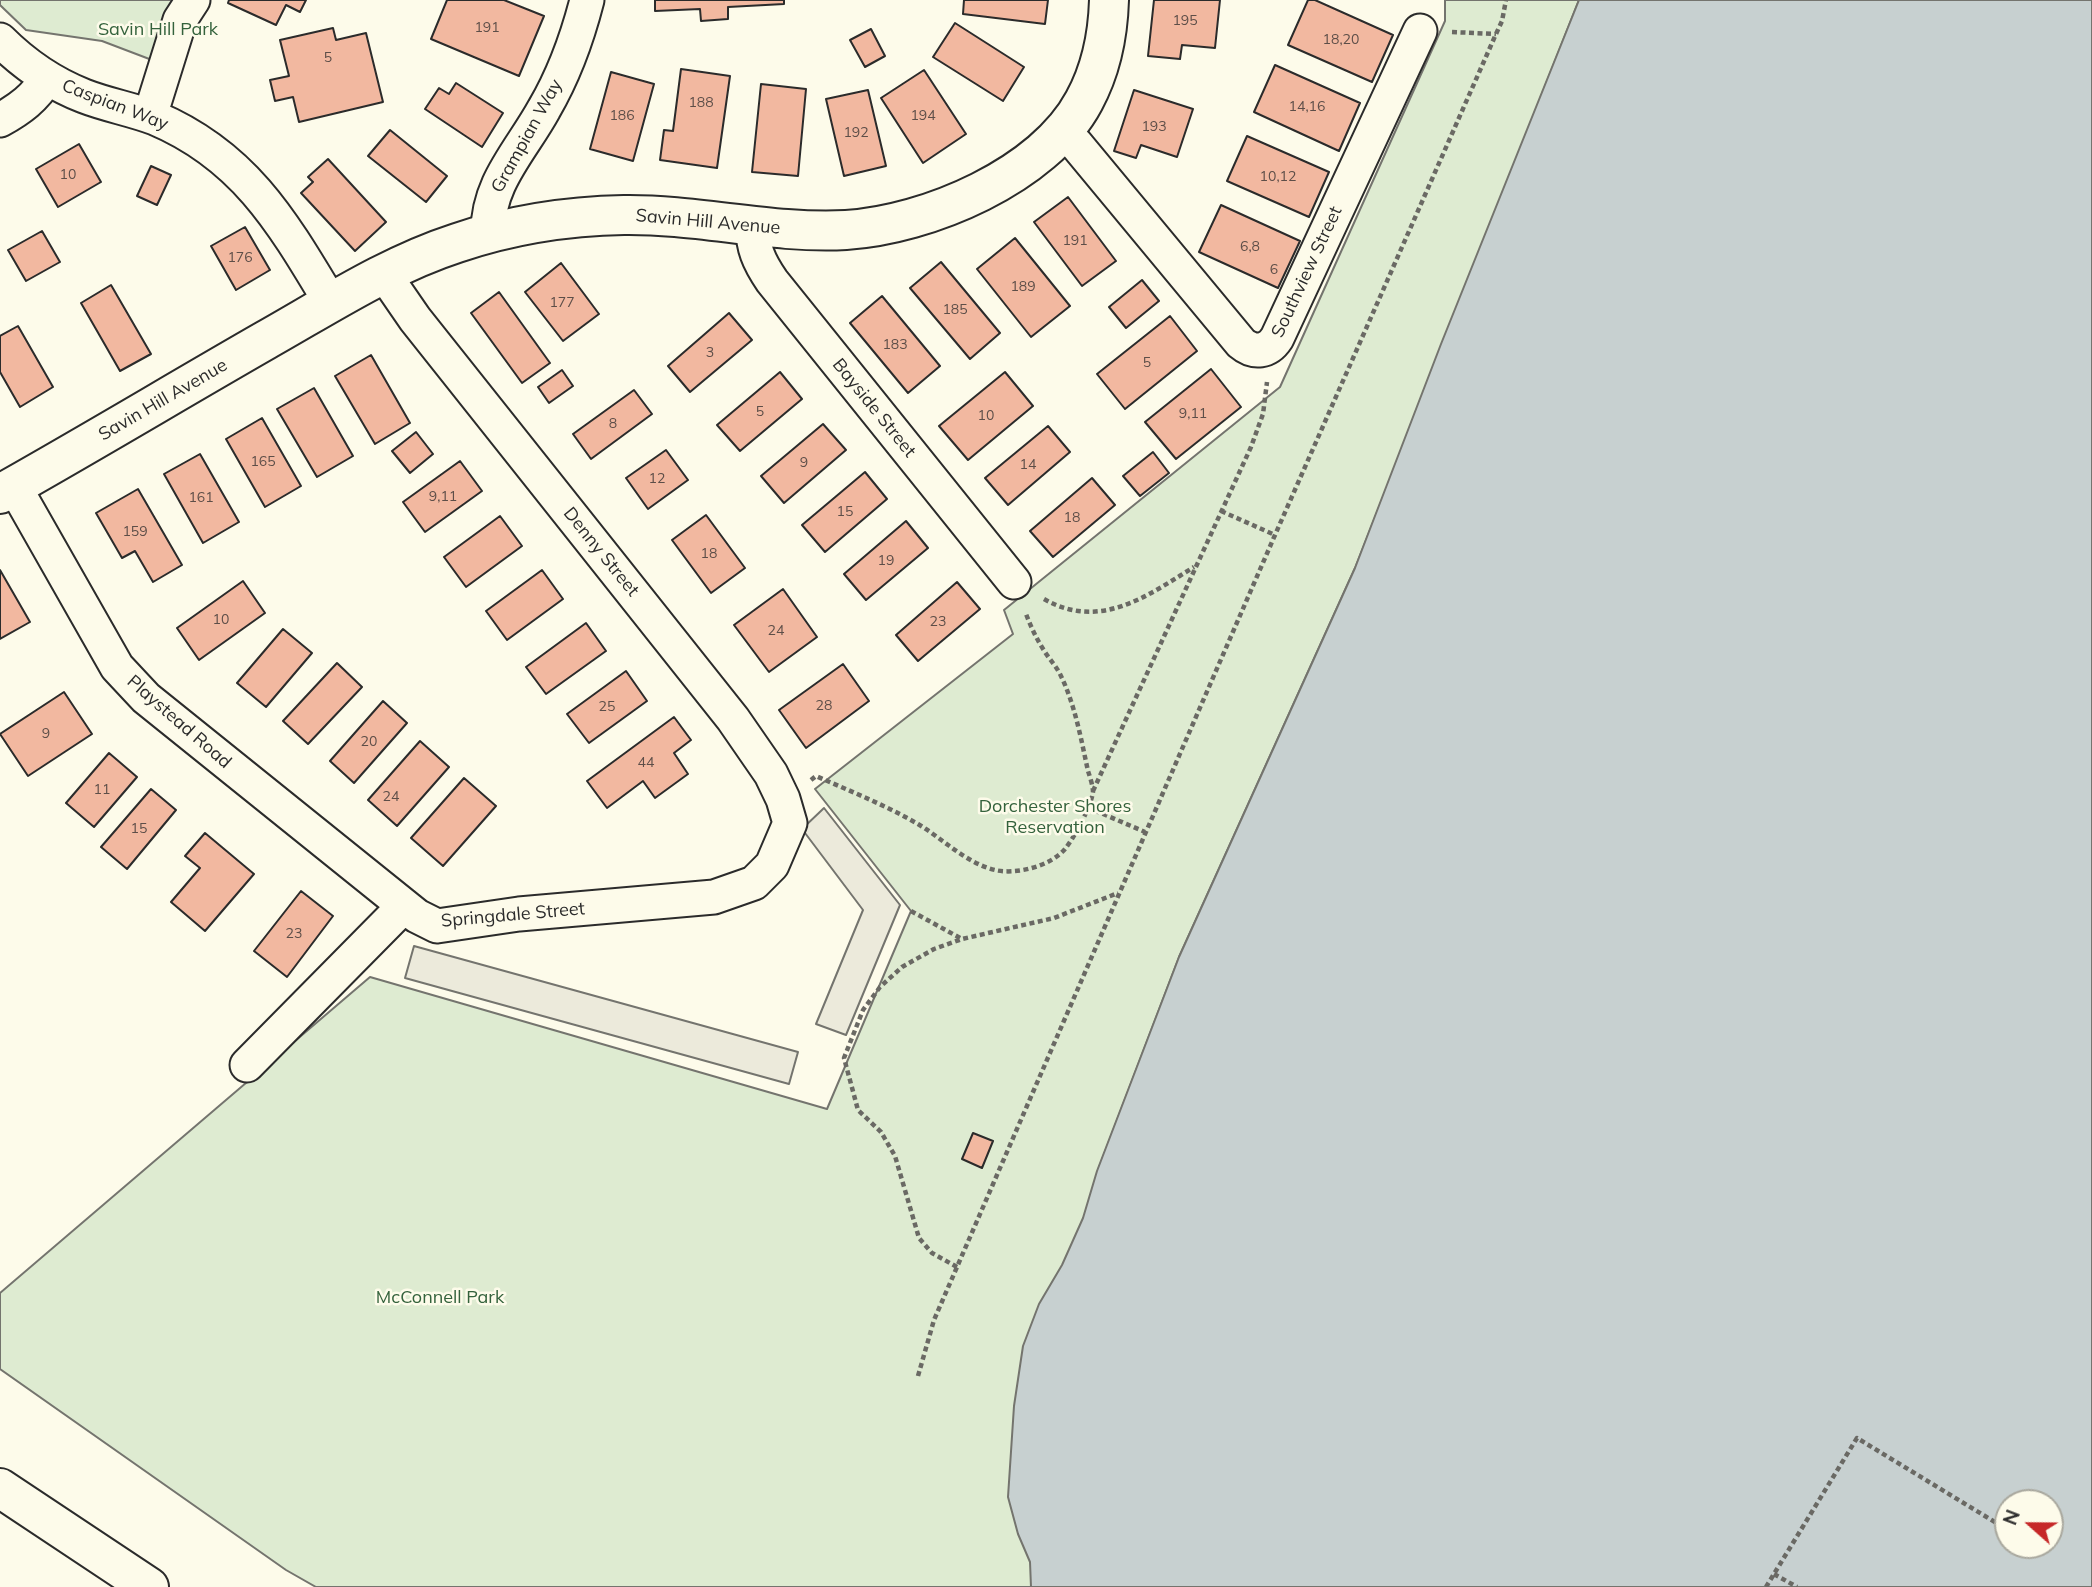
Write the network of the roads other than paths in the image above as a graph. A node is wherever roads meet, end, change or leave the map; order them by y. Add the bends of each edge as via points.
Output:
1 (193, 0) edge
2 (587, 0) edge
3 (1109, 0) edge
4 (1420, 31) dead end
5 (0, 40) edge
6 (47, 78) junction
7 (150, 116) junction
8 (0, 120) edge
9 (1062, 131) junction
10 (753, 225) junction
11 (488, 234) junction
12 (384, 274) junction
13 (331, 303) junction
14 (7, 490) edge
15 (1014, 582) road end
16 (782, 843) joint
17 (403, 907) junction
18 (247, 1065) dead end
19 (0, 1488) edge
20 (149, 1587) edge

1 - 7 street via 180,20
2 - 11 street, Grampian Way via 558,83 500,176 491,202
3 - 9 main road, Savin Hill Avenue via 1105,39 1093,81
4 - 9 street, Southview Street via 1277,338 1262,350 1241,343
5 - 6 street, Caspian Way
6 - 7 street, Caspian Way
6 - 8 street via 27,104
7 - 13 street, Caspian Way via 207,146 248,181
9 - 10 main road, Savin Hill Avenue via 1006,177 899,222 847,230
10 - 11 main road, Savin Hill Avenue via 621,215
10 - 15 street, Bayside Street via 756,255 772,281
11 - 12 main road, Savin Hill Avenue via 432,251
12 - 13 main road, Savin Hill Avenue
12 - 16 street, Denny Street via 713,692 771,774 790,823
13 - 14 main road, Savin Hill Avenue
14 - 17 street, Playstead Road via 131,684
16 - 17 street, Springdale Street via 772,865 754,883 713,897 437,926
17 - 18 street
19 - 20 main road

